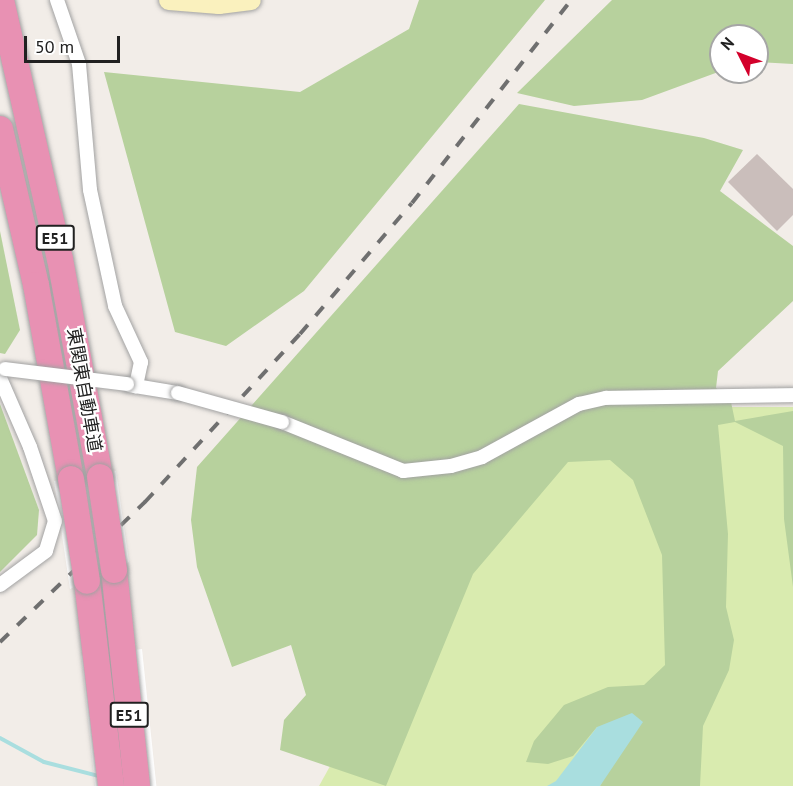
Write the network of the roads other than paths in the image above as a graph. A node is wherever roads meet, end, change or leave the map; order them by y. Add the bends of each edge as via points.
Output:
1 (1, 0) edge
2 (57, 0) edge
3 (169, 0) edge
4 (251, 0) edge
5 (0, 129) edge
6 (2, 371) edge
7 (131, 385) junction
8 (793, 394) edge
9 (0, 585) edge
10 (111, 786) edge
11 (137, 786) edge

1 - 11 highway, 東関東自動車道 / E51, bridge via 60,259 100,477
2 - 7 street via 79,64 89,179 115,306 141,362
3 - 4 street via 219,4
5 - 10 highway, 東関東自動車道 / E51, bridge via 36,285 71,479 97,651
6 - 7 street, bridge
6 - 9 street via 55,521 46,551
7 - 8 street, bridge via 178,393 282,422 403,471 451,466 482,457 588,402

